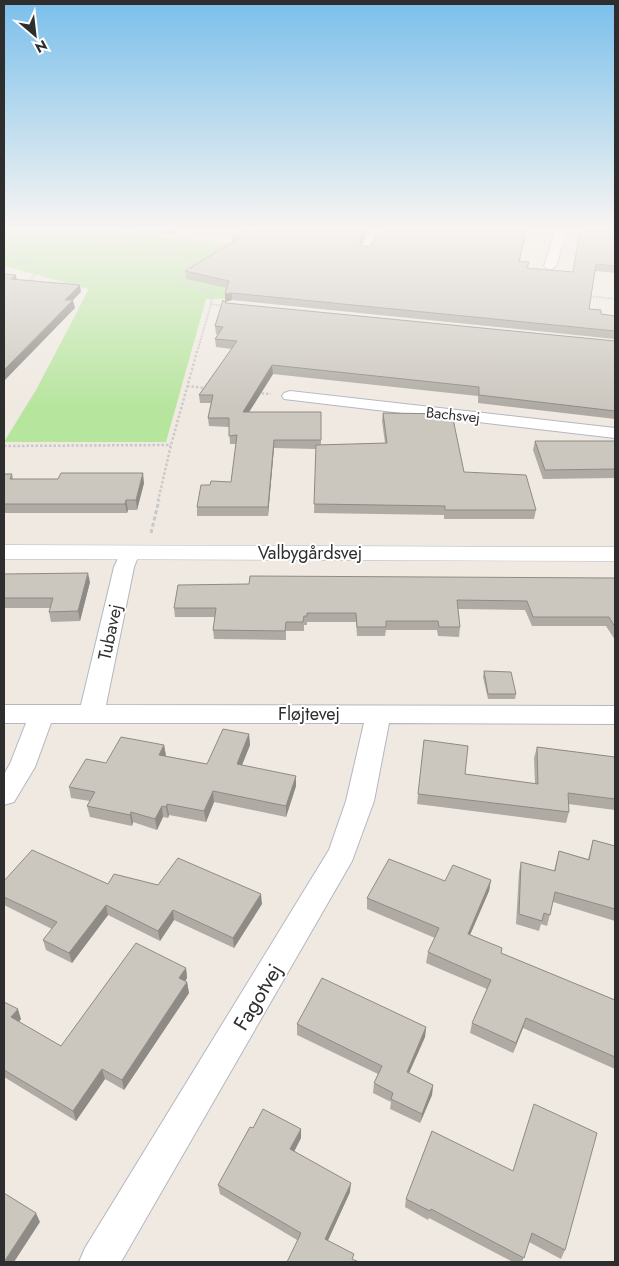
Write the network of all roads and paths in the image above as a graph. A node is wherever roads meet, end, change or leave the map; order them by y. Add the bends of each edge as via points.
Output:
1 (202, 289) edge
2 (579, 295) edge
3 (615, 299) edge
4 (211, 304) junction
5 (232, 306) edge
6 (187, 386) junction
7 (215, 389) edge
8 (253, 392) edge
9 (290, 396) joint
10 (615, 433) edge
11 (4, 446) edge
12 (171, 446) junction
13 (139, 545) junction
14 (4, 552) edge
15 (615, 554) edge
16 (92, 712) junction
17 (42, 713) junction
18 (4, 714) edge
19 (378, 714) junction
20 (615, 715) edge
21 (4, 795) edge
22 (99, 1262) edge

1 - 4 path via 212,291
2 - 3 path
4 - 5 path
4 - 6 path
6 - 7 path
6 - 12 path
8 - 9 path
9 - 10 street, Bachsvej
11 - 12 path
12 - 13 path
13 - 14 street, Valbygårdsvej
13 - 15 street, Valbygårdsvej
13 - 16 street, Tubavej via 124,567
16 - 17 street, Fløjtevej
16 - 19 street, Fløjtevej
17 - 18 street, Fløjtevej
17 - 21 street via 22,767
19 - 20 street, Fløjtevej
19 - 22 street, Fagotvej via 360,801 342,853

